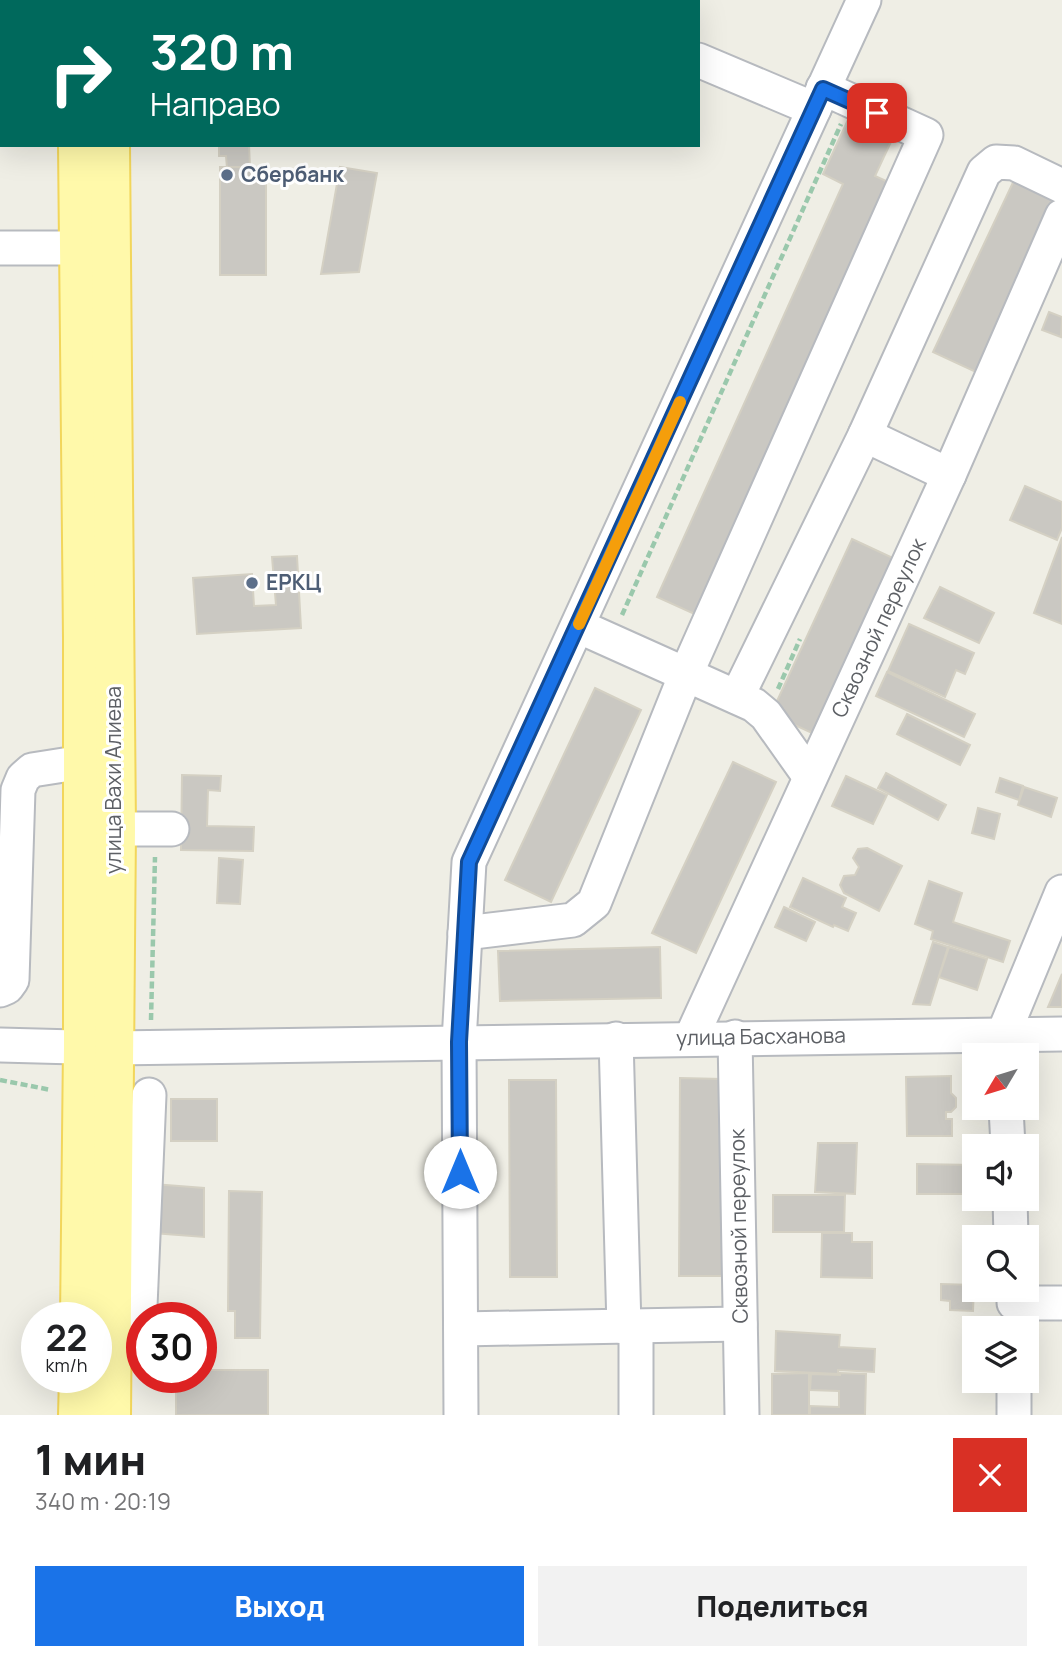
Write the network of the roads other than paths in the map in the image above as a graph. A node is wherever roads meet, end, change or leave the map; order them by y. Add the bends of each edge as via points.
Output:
1 (864, 0) edge
2 (700, 61) edge
3 (830, 100) junction
4 (78, 147) edge
5 (110, 147) edge
6 (1062, 186) edge
7 (1062, 216) edge
8 (0, 248) edge
9 (78, 248) junction
10 (865, 435) junction
11 (949, 475) junction
12 (578, 626) junction
13 (687, 674) junction
14 (737, 696) junction
15 (83, 762) junction
16 (810, 777) junction
17 (164, 828) road end
18 (116, 829) junction
19 (1062, 891) edge
20 (465, 933) junction
21 (0, 990) edge
22 (1062, 1034) edge
23 (735, 1037) junction
24 (691, 1038) junction
25 (616, 1039) junction
26 (459, 1042) junction
27 (1005, 1043) edge
28 (1015, 1043) edge
29 (962, 1044) edge
30 (0, 1045) edge
31 (98, 1047) junction
32 (1062, 1303) edge
33 (1014, 1307) edge
34 (118, 1313) edge
35 (740, 1324) junction
36 (630, 1326) junction
37 (461, 1329) junction
38 (79, 1393) edge
39 (1014, 1393) edge
40 (78, 1415) edge
41 (111, 1415) edge
42 (461, 1415) edge
43 (636, 1415) edge
44 (742, 1415) edge
45 (1014, 1415) edge

1 - 3 street
2 - 3 street
3 - 12 street
3 - 13 street via 926,135
4 - 9 main road, улица Вахи Алиева
5 - 18 main road, улица Вахи Алиева
6 - 10 street via 1014,163 996,162 984,172
7 - 11 street, Сквозной переулок
8 - 9 street
9 - 15 main road, улица Вахи Алиева
10 - 11 street
10 - 14 street
11 - 16 street, Сквозной переулок
12 - 13 street
12 - 20 street via 469,862
13 - 14 street
13 - 20 street via 594,903 573,920
14 - 16 street via 766,715
15 - 21 street via 32,770 18,790 12,980
15 - 31 main road, улица Вахи Алиева
16 - 24 street, Сквозной переулок
17 - 18 street
18 - 31 main road, улица Вахи Алиева
19 - 27 street
20 - 26 street
22 - 28 street, улица Басханова
23 - 24 street, улица Басханова
23 - 29 street, улица Басханова
23 - 35 street, Сквозной переулок
24 - 25 street, улица Басханова
25 - 26 street, улица Басханова
25 - 36 street
26 - 31 street, улица Басханова
26 - 37 street
30 - 31 street, улица Басханова
31 - 34 main road, улица Вахи Алиева
31 - 34 main road, улица Вахи Алиева via 137,1110
32 - 33 street
34 - 41 main road, улица Вахи Алиева
35 - 36 street
35 - 44 street, Сквозной переулок
36 - 37 street
36 - 43 street
37 - 42 street
38 - 40 main road
39 - 45 street

